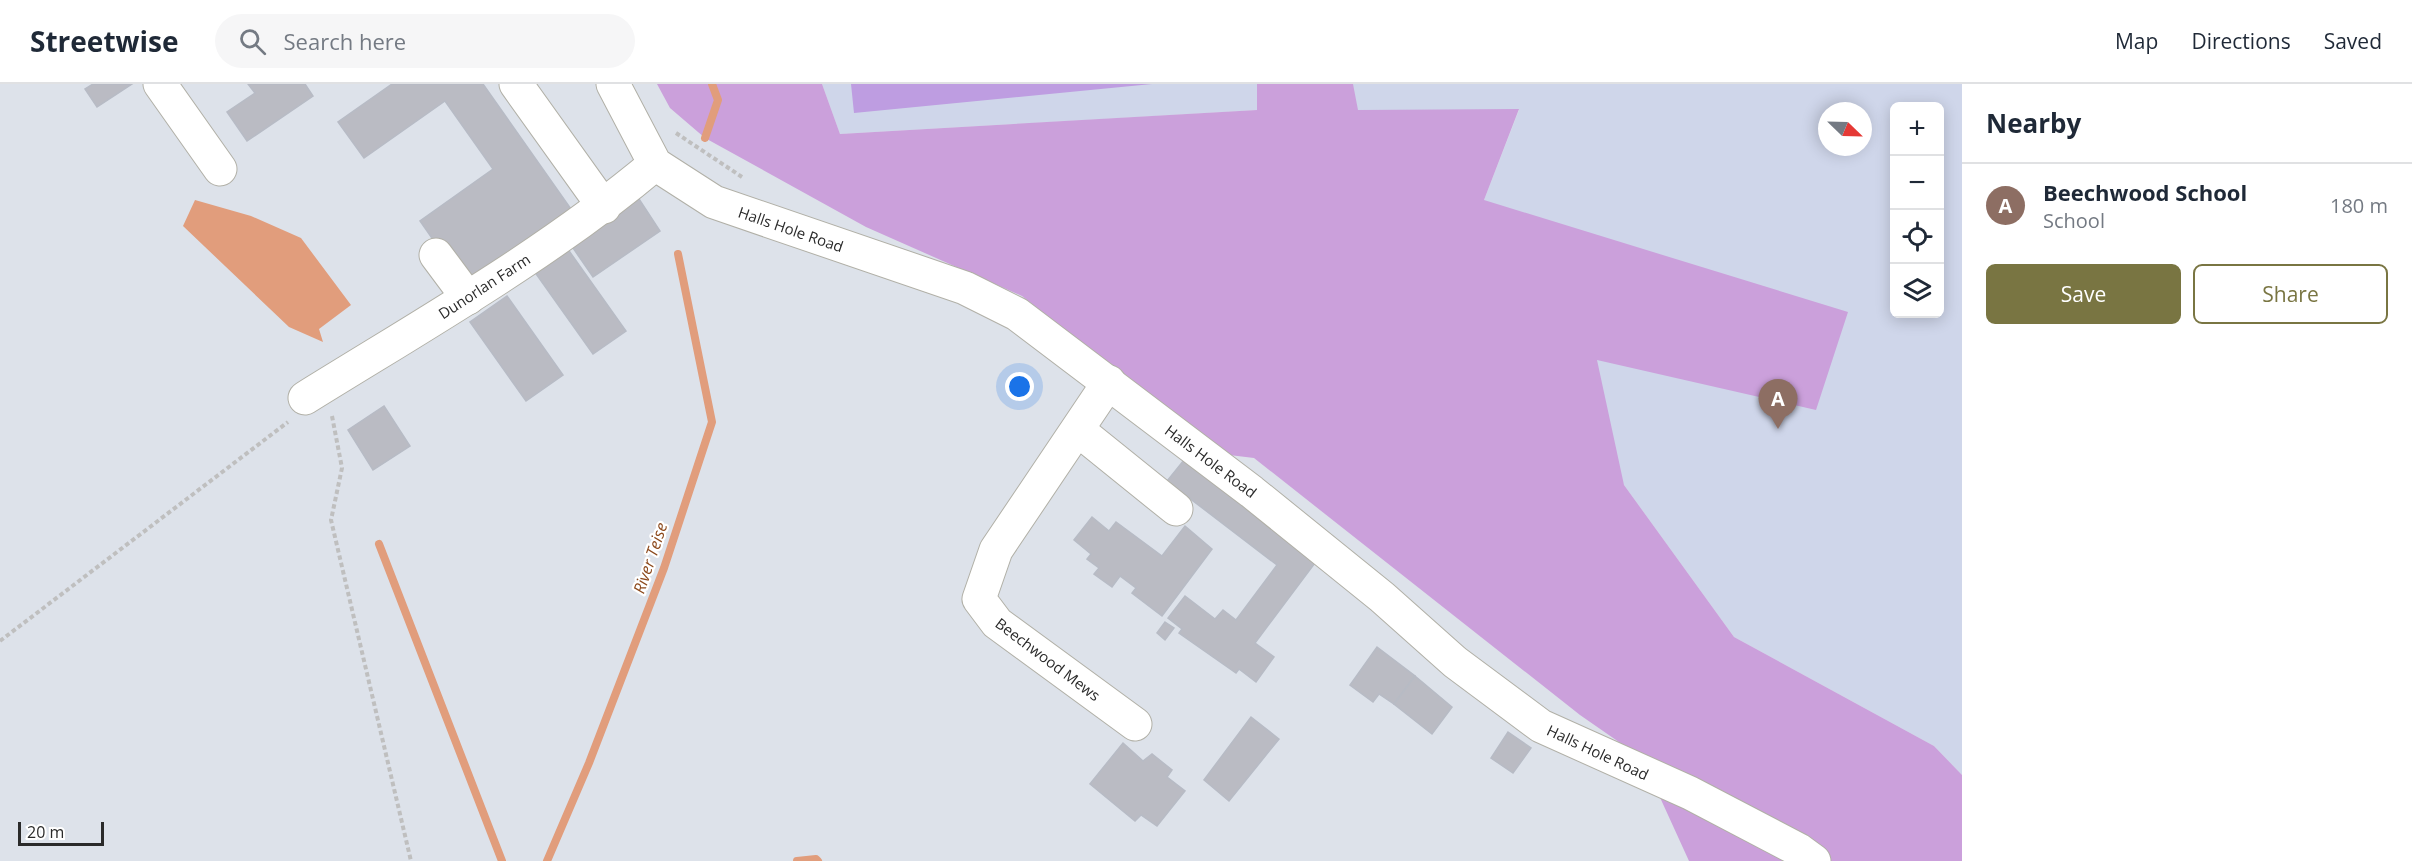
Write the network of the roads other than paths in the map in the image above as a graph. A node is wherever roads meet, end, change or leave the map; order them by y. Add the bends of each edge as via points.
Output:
1 (160, 84) edge
2 (516, 84) edge
3 (613, 84) edge
4 (655, 164) junction
5 (220, 169) dead end
6 (604, 207) junction
7 (436, 255) dead end
8 (468, 298) junction
9 (1109, 381) junction
10 (298, 409) road end
11 (1078, 430) junction
12 (1176, 509) dead end
13 (1135, 724) dead end
14 (1814, 861) edge

1 - 5 street
2 - 6 street
3 - 4 street, Halls Hole Road
4 - 6 street, Dunorlan Farm
4 - 9 street, Halls Hole Road via 714,202 975,293 1017,314
6 - 8 street, Dunorlan Farm
7 - 8 street
8 - 10 street, Dunorlan Farm
9 - 11 street, Beechwood Mews
9 - 14 street, Halls Hole Road via 1336,559 1455,662 1541,726 1690,793
11 - 12 street
11 - 13 street, Beechwood Mews via 996,550 979,599 997,623

